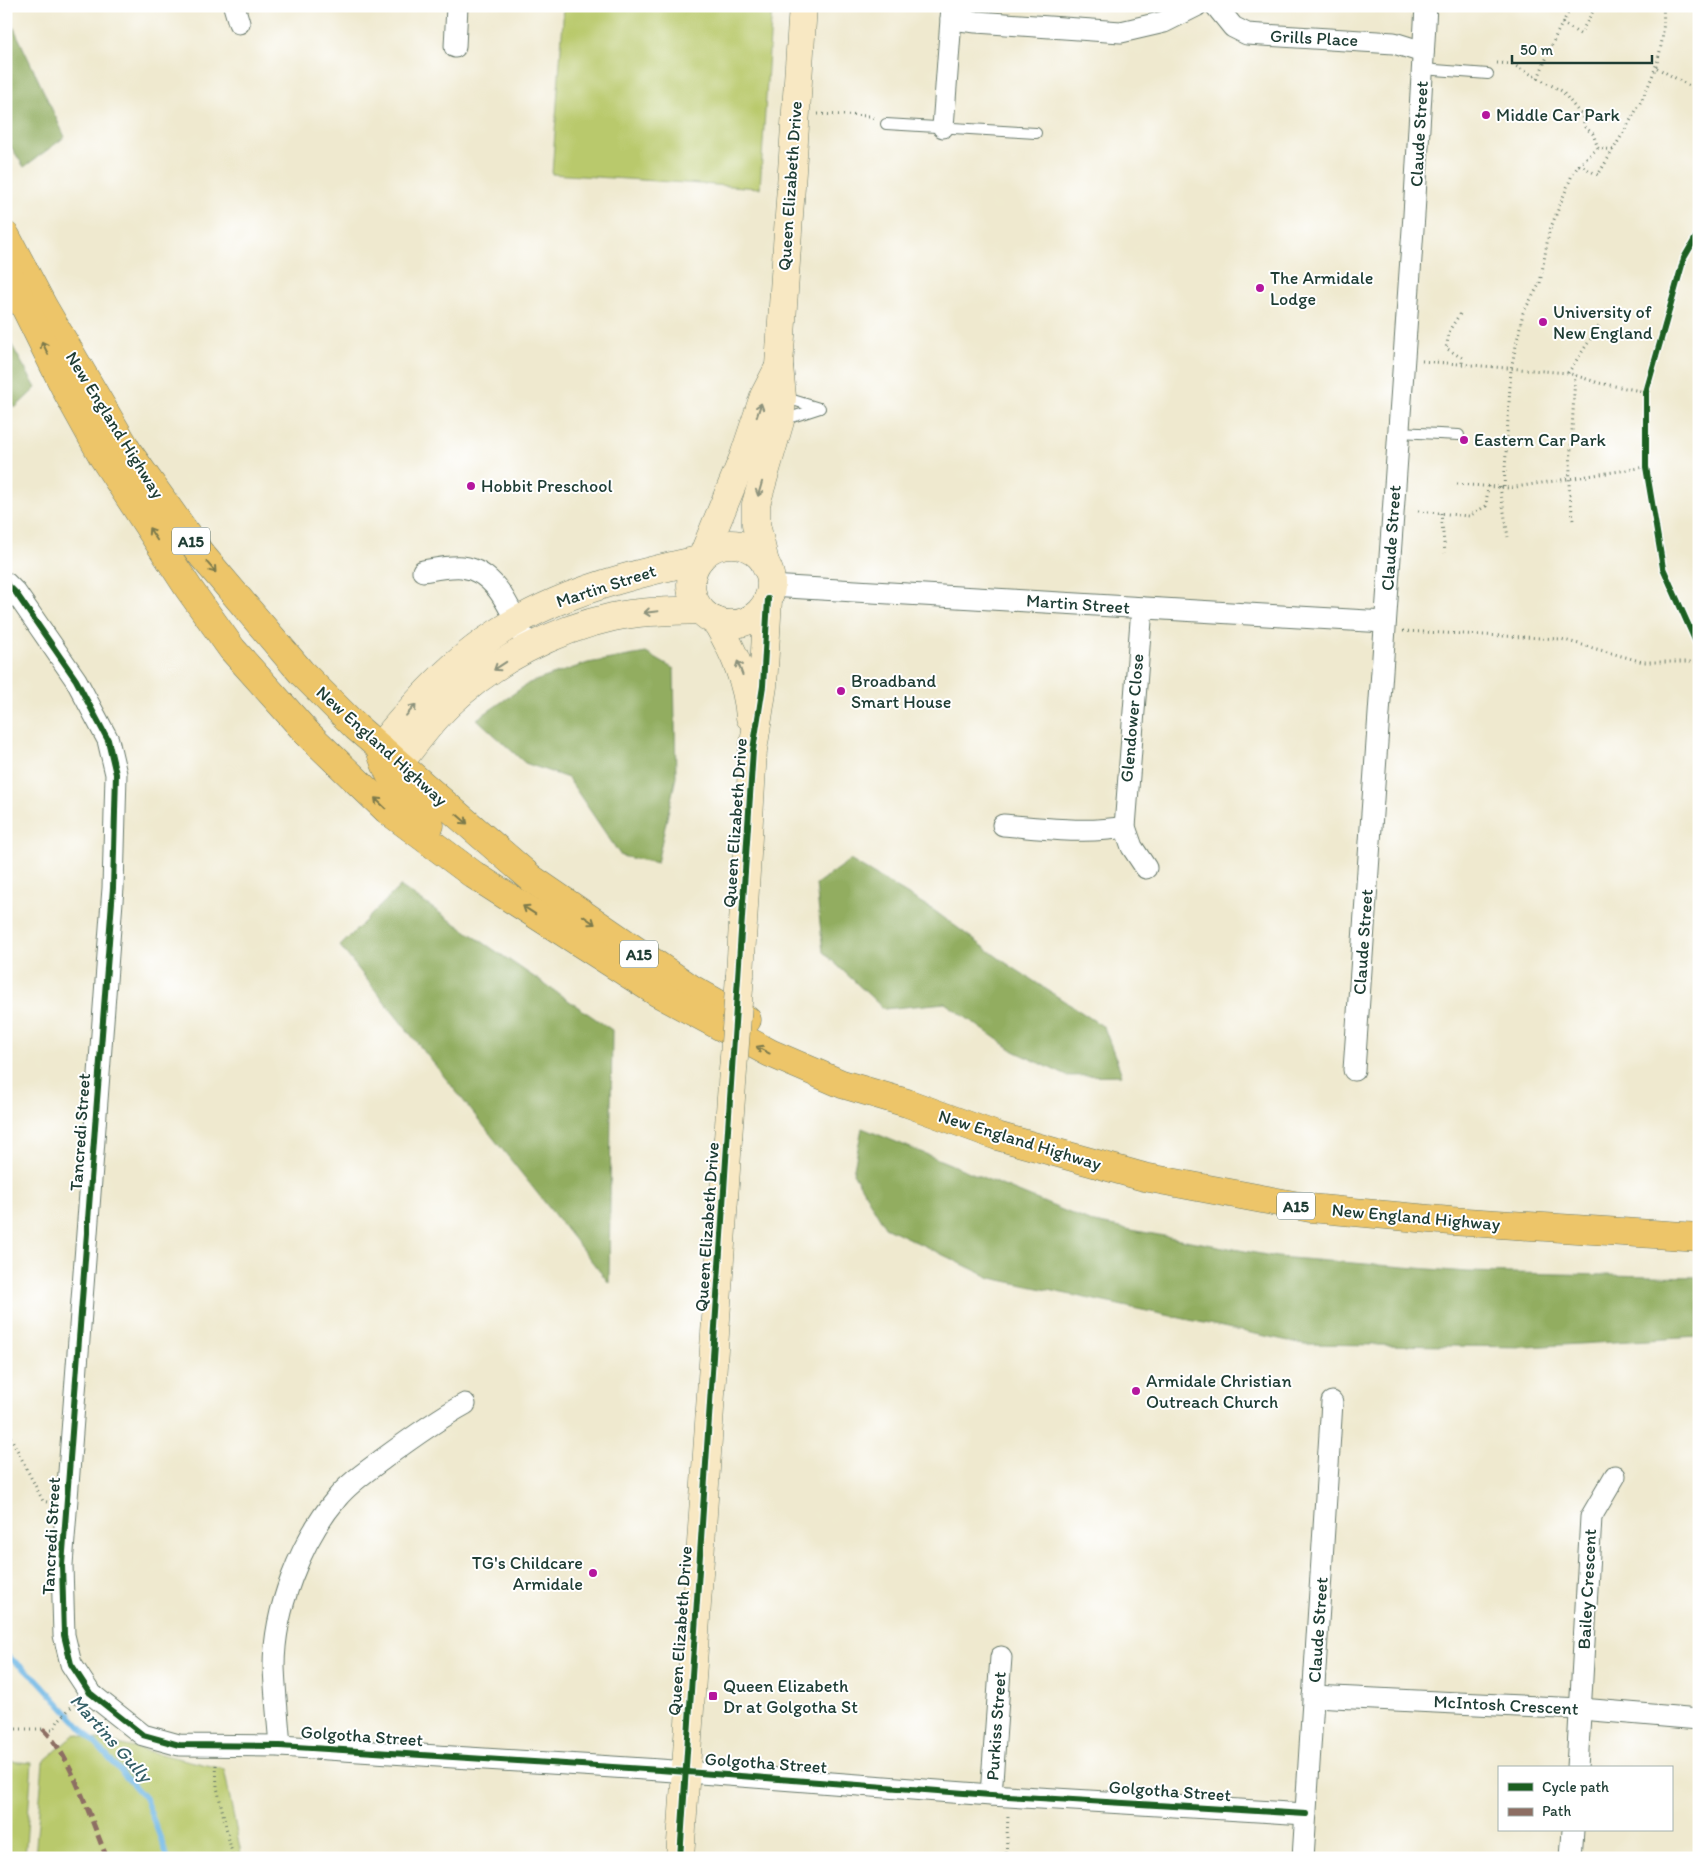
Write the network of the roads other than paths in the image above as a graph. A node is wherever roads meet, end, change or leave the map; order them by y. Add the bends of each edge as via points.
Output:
1 (457, 6) edge
2 (803, 6) edge
3 (1196, 6) edge
4 (1216, 6) edge
5 (1426, 6) edge
6 (952, 12) edge
7 (455, 47) dead end
8 (1423, 60) junction
9 (1488, 74) dead end
10 (886, 124) road end
11 (942, 127) junction
12 (1036, 133) dead end
13 (6, 236) edge
14 (6, 269) edge
15 (779, 366) junction
16 (1399, 432) junction
17 (1459, 435) dead end
18 (701, 558) junction
19 (423, 570) dead end
20 (768, 584) junction
21 (11, 588) edge
22 (189, 589) junction
23 (1142, 608) junction
24 (708, 616) junction
25 (515, 620) junction
26 (1393, 626) junction
27 (529, 647) junction
28 (753, 750) junction
29 (387, 757) junction
30 (1004, 825) dead end
31 (1125, 827) junction
32 (1146, 868) dead end
33 (474, 874) junction
34 (1354, 1070) dead end
35 (907, 1103) junction
36 (1699, 1237) edge
37 (1332, 1402) dead end
38 (465, 1404) dead end
39 (1615, 1476) dead end
40 (1000, 1657) dead end
41 (1313, 1696) junction
42 (81, 1699) joint
43 (1581, 1709) junction
44 (1699, 1720) edge
45 (280, 1746) junction
46 (1577, 1766) edge
47 (685, 1772) junction
48 (991, 1795) junction
49 (1306, 1814) junction
50 (1573, 1832) edge
51 (680, 1858) edge
52 (1303, 1858) edge
53 (1571, 1858) edge

1 - 7 street
2 - 15 main road, Queen Elizabeth Drive
3 - 6 street via 1164,22 1122,32
4 - 8 street, Grills Place via 1233,27 1247,34 1394,43
5 - 8 street, Claude Street
6 - 11 street
8 - 9 lane
8 - 16 street, Claude Street
10 - 11 lane
11 - 12 lane
13 -> 29 highway, New England Highway / A15 via 129,453 200,553 301,672
22 -> 14 highway, New England Highway / A15 via 103,457
18 -> 15 main road, Queen Elizabeth Drive via 744,456 764,396
15 -> 20 main road, Queen Elizabeth Drive via 781,409 756,504 756,524
16 - 17 lane
16 - 26 street, Claude Street
18 - 20 main road via 722,546 738,545 752,551
18 - 24 main road via 694,570 691,590
18 - 25 main road, Martin Street via 588,588
19 - 25 street via 461,567 486,576 496,586
20 - 23 street, Martin Street
20 - 24 main road via 763,608 747,621 726,624
20 - 28 main road, Queen Elizabeth Drive via 763,686
21 - 42 street, Tancredi Street via 76,680 108,740 116,774 113,888 62,1564 64,1635
22 - 29 highway via 224,617 264,664 334,736 368,758
33 -> 22 highway, New England Highway / A15 via 386,810 307,733 232,649
23 - 26 street, Martin Street
23 - 31 street, Glendower Close
24 -> 27 main road, Martin Street via 654,611 613,617 572,628
28 -> 24 main road, Queen Elizabeth Drive via 746,685 735,655
25 - 27 street
29 -> 25 main road, Martin Street via 432,686 474,649
26 - 34 street, Claude Street
27 -> 29 main road, Martin Street via 482,678
28 - 47 main road, Queen Elizabeth Drive, bridge
29 - 33 highway via 387,774 407,803 452,846
29 -> 35 highway, New England Highway / A15 via 532,879 594,924 701,994 787,1043
30 - 31 street via 1078,831
31 - 32 street, Glendower Close via 1132,847
35 -> 33 highway, New England Highway / A15 via 842,1084 770,1053 658,993
35 - 36 highway, New England Highway / A15 via 997,1136 1144,1177 1310,1208 1450,1221
37 - 41 street, Claude Street
38 - 45 street via 433,1422 364,1474 337,1498 311,1535 298,1560 281,1613 274,1665
39 - 43 street, Bailey Crescent via 1591,1517
40 - 48 street, Purkiss Street
41 - 43 street, McIntosh Crescent
41 - 49 street, Claude Street
42 - 45 street, Golgotha Street via 143,1735 178,1745
43 - 44 street, McIntosh Crescent
43 - 46 street, Bailey Crescent
45 - 47 street, Golgotha Street
47 - 48 street, Golgotha Street
47 - 51 main road, Queen Elizabeth Drive
48 - 49 street, Golgotha Street
49 - 52 street, Claude Street
50 - 53 street

